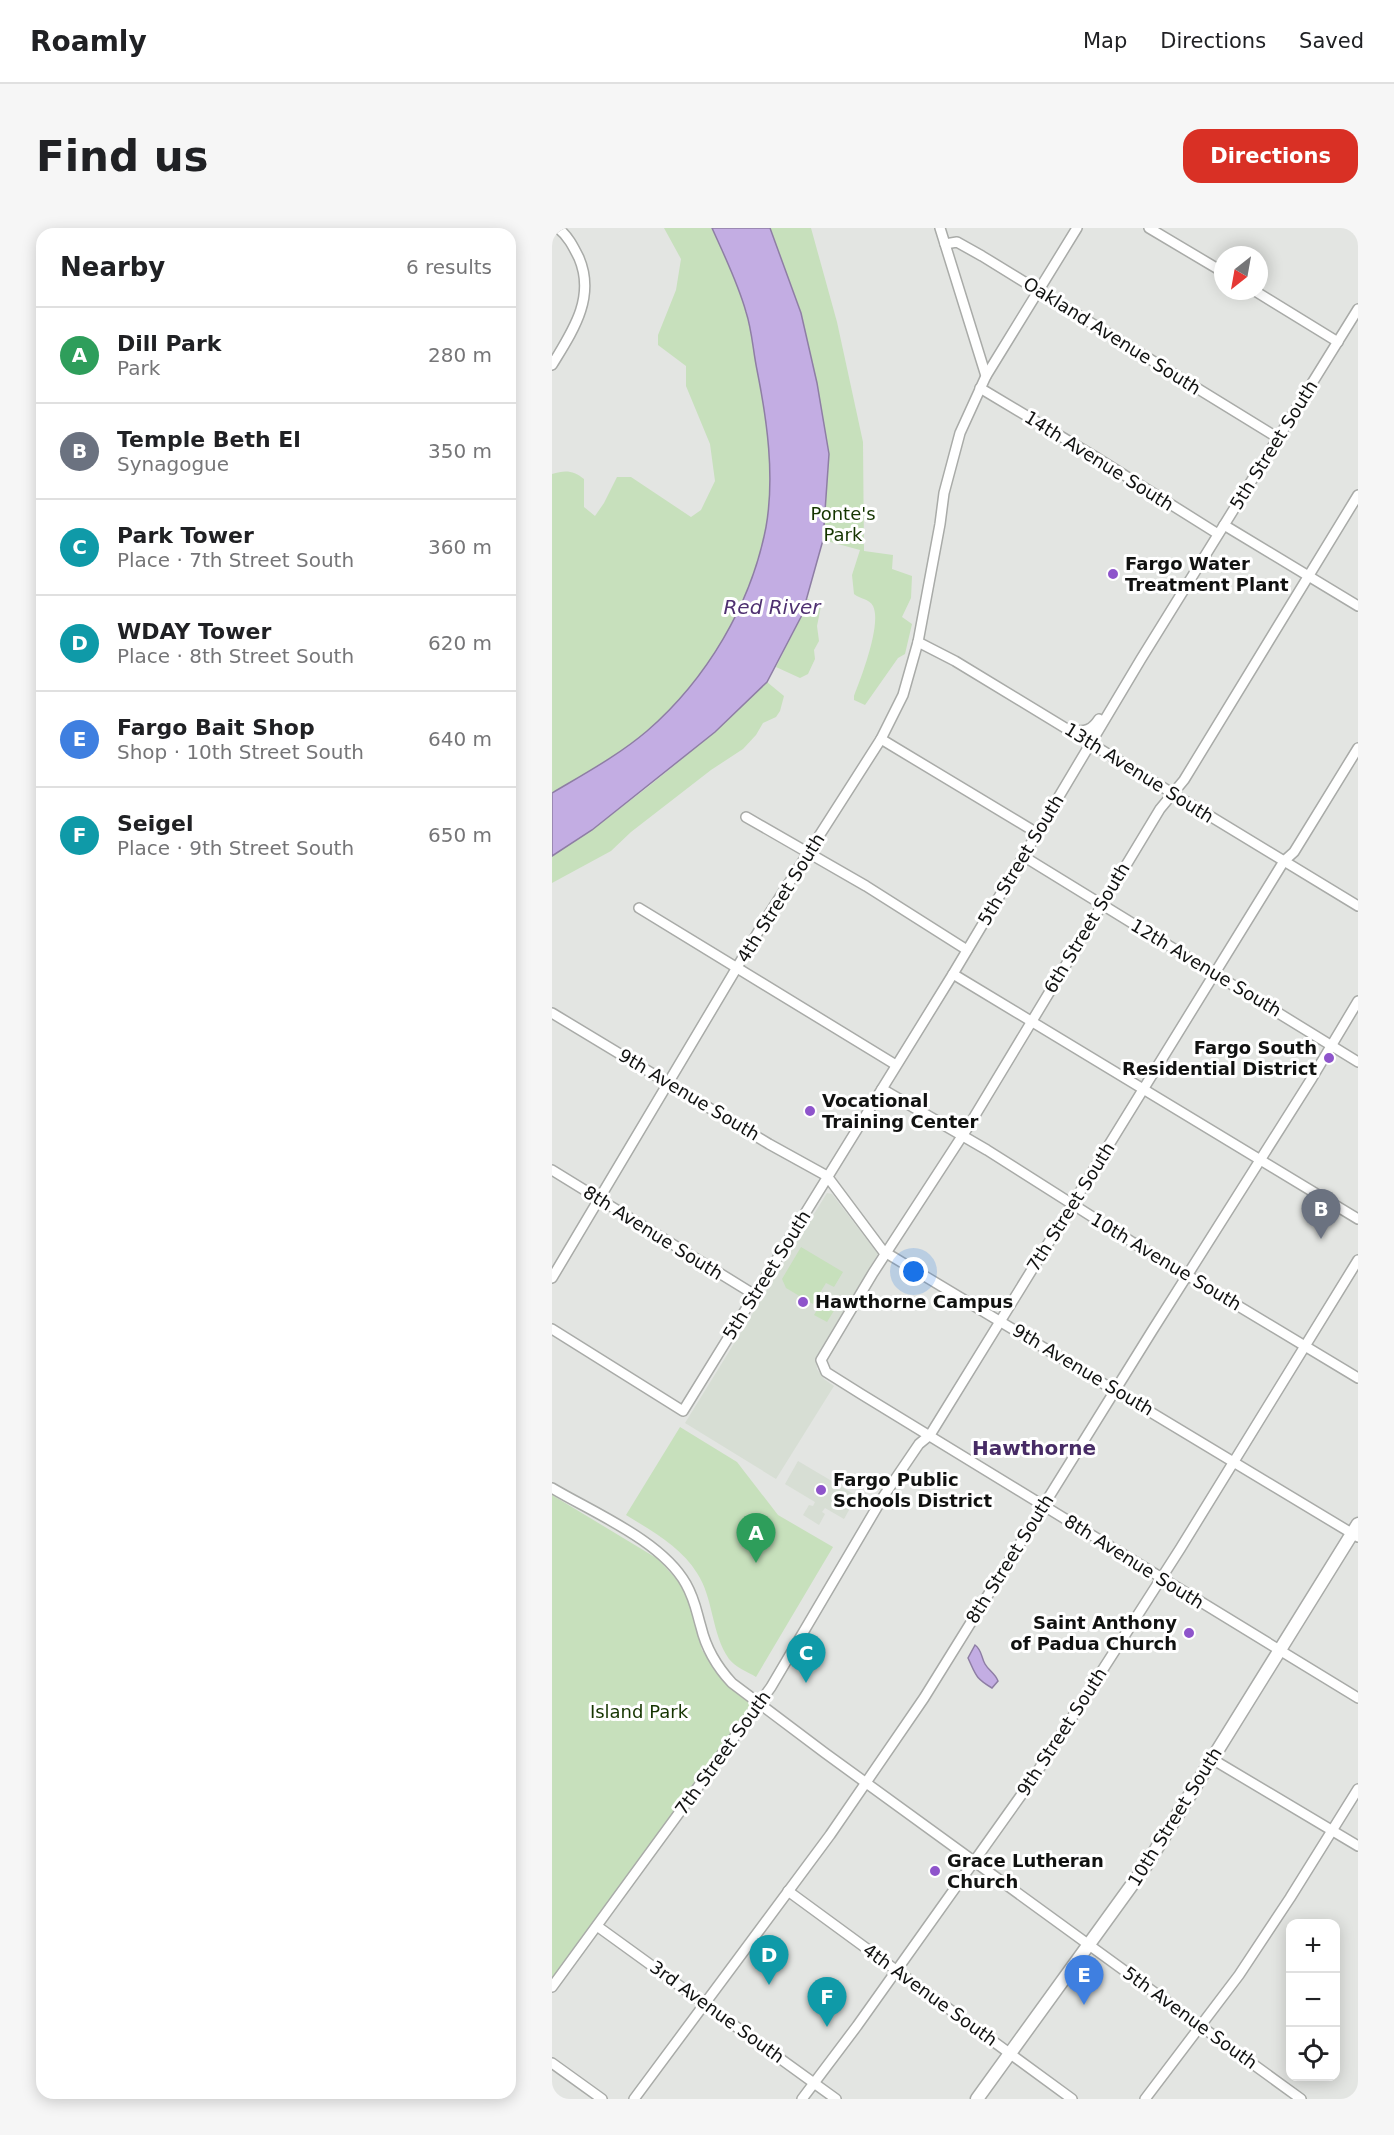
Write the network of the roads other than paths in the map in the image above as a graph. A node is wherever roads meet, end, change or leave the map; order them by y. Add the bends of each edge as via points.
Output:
1 (558, 228) edge
2 (940, 228) edge
3 (1077, 228) edge
4 (1149, 228) edge
5 (945, 244) junction
6 (1214, 267) edge
7 (1039, 291) junction
8 (1268, 299) edge
9 (1358, 309) edge
10 (1338, 342) junction
11 (552, 366) edge
12 (986, 376) junction
13 (980, 388) junction
14 (1278, 438) junction
15 (1358, 495) edge
16 (1224, 525) junction
17 (1218, 534) junction
18 (1309, 576) junction
19 (1358, 606) edge
20 (918, 642) junction
21 (1127, 682) junction
22 (1067, 729) junction
23 (881, 739) junction
24 (1091, 743) junction
25 (1358, 748) edge
26 (1172, 794) junction
27 (746, 817) dead end
28 (1037, 832) junction
29 (808, 853) junction
30 (1023, 856) junction
31 (1284, 861) junction
32 (1101, 904) junction
33 (1358, 906) edge
34 (639, 908) dead end
35 (967, 950) junction
36 (738, 968) junction
37 (953, 974) junction
38 (1215, 974) junction
39 (1358, 1001) edge
40 (552, 1013) edge
41 (1030, 1021) junction
42 (1331, 1046) junction
43 (1358, 1062) edge
44 (896, 1065) junction
45 (670, 1083) junction
46 (882, 1089) junction
47 (1143, 1090) junction
48 (962, 1136) junction
49 (1260, 1160) junction
50 (552, 1170) edge
51 (827, 1176) junction
52 (600, 1200) junction
53 (1072, 1205) junction
54 (1358, 1219) edge
55 (886, 1253) junction
56 (1358, 1260) edge
57 (1187, 1276) junction
58 (552, 1278) edge
59 (755, 1295) junction
60 (1000, 1320) junction
61 (552, 1329) edge
62 (1305, 1346) junction
63 (822, 1364) joint
64 (1358, 1378) edge
65 (1115, 1390) junction
66 (930, 1435) junction
67 (1234, 1461) junction
68 (552, 1488) edge
69 (1043, 1506) junction
70 (1356, 1531) edge
71 (1161, 1578) junction
72 (1279, 1650) junction
73 (1358, 1698) edge
74 (759, 1703) junction
75 (1212, 1759) junction
76 (866, 1783) junction
77 (1358, 1789) edge
78 (1332, 1830) junction
79 (1358, 1846) edge
80 (974, 1862) junction
81 (788, 1891) junction
82 (597, 1926) junction
83 (1089, 1945) junction
84 (896, 1971) junction
85 (552, 1987) edge
86 (705, 2003) junction
87 (1201, 2026) junction
88 (1010, 2054) junction
89 (552, 2063) edge
90 (814, 2082) junction
91 (603, 2099) edge
92 (634, 2099) edge
93 (802, 2099) edge
94 (836, 2099) edge
95 (977, 2099) edge
96 (1072, 2099) edge
97 (1145, 2099) edge
98 (1301, 2099) edge

1 - 11 street via 580,262 585,291 574,328
2 - 5 street
3 - 7 street
4 - 6 street
5 - 7 street, Oakland Avenue South via 957,242
5 - 12 street
7 - 12 street
7 - 14 street, Oakland Avenue South
8 - 10 street
9 - 10 street, 5th Street South
10 - 14 street, 5th Street South
12 - 13 street, 4th Street South
13 - 17 street, 14th Avenue South
13 - 20 street, 4th Street South via 960,433 944,493
14 - 16 street, 5th Street South
15 - 18 street, 6th Street South
16 - 17 street, 5th Street South
16 - 18 street
17 - 21 street, 5th Street South
18 - 19 street
18 - 26 street, 6th Street South
20 - 22 street, 13th Avenue South
20 - 23 street, 4th Street South via 903,695
21 - 22 street via 1115,692 1094,728
21 - 24 street, 5th Street South
22 - 24 street, 13th Avenue South
23 - 28 street
23 - 29 street, 4th Street South
24 - 26 street, 13th Avenue South
24 - 28 street, 5th Street South
25 - 31 street, 7th Street South via 1294,852
26 - 31 street, 13th Avenue South
26 - 32 street, 6th Street South
27 - 29 street
28 - 30 street, 5th Street South
29 - 35 street
29 - 36 street, 4th Street South
30 - 32 street, 12th Avenue South
30 - 35 street, 5th Street South
31 - 33 street, 13th Avenue South
31 - 38 street, 7th Street South
32 - 38 street, 12th Avenue South
32 - 41 street, 6th Street South
34 - 36 street
35 - 37 street, 5th Street South
36 - 44 street
36 - 45 street, 4th Street South
37 - 41 street
37 - 44 street, 5th Street South
38 - 42 street, 12th Avenue South
38 - 47 street, 7th Street South
39 - 42 street, 8th Street South
40 - 45 street, 9th Avenue South
41 - 47 street
41 - 48 street, 6th Street South
42 - 43 street, 12th Avenue South
42 - 49 street, 8th Street South
44 - 46 street, 5th Street South
45 - 51 street, 9th Avenue South
45 - 52 street, 4th Street South
46 - 48 street, 10th Avenue South
46 - 51 street, 5th Street South
47 - 49 street
47 - 53 street, 7th Street South
48 - 53 street, 10th Avenue South
48 - 55 street, 6th Street South
49 - 54 street
49 - 57 street, 8th Street South
50 - 52 street, 8th Avenue South
51 - 55 street, 9th Avenue South
51 - 59 street, 5th Street South
52 - 58 street, 4th Street South
52 - 59 street, 8th Avenue South
53 - 57 street, 10th Avenue South
53 - 60 street, 7th Street South
55 - 60 street, 9th Avenue South
55 - 63 street, 6th Street South via 822,1356
56 - 62 street, 9th Street South
57 - 62 street, 10th Avenue South
57 - 65 street, 8th Street South
59 - 61 street, 5th Street South via 683,1411
60 - 65 street, 9th Avenue South
60 - 66 street, 7th Street South
62 - 64 street, 10th Avenue South
62 - 67 street, 9th Street South
63 - 66 street, 8th Avenue South via 843,1383
65 - 67 street, 9th Avenue South
65 - 69 street, 8th Street South
66 - 69 street, 8th Avenue South
66 - 74 street, 7th Street South via 919,1444 883,1497
67 - 70 street, 9th Avenue South
67 - 71 street, 9th Street South
68 - 74 street, 5th Avenue South via 648,1543 671,1562 696,1604 701,1628 720,1670
69 - 71 street, 8th Avenue South
69 - 76 street, 8th Street South via 924,1698
70 - 72 main road, 10th Street South
71 - 72 street, 8th Avenue South
71 - 80 street, 9th Street South via 1032,1780
72 - 73 street, 8th Avenue South
72 - 75 main road, 10th Street South
74 - 76 street, 5th Avenue South
74 - 82 street, 7th Street South
75 - 78 street
75 - 83 main road, 10th Street South via 1147,1864
76 - 80 street, 5th Avenue South
76 - 81 street, 8th Street South
77 - 78 street
78 - 79 street
78 - 87 street via 1239,1975
80 - 83 street, 5th Avenue South
80 - 84 street, 9th Street South
81 - 84 street, 4th Avenue South
81 - 86 street, 8th Street South
82 - 85 street, 7th Street South
82 - 86 street, 3rd Avenue South
83 - 87 street, 5th Avenue South
83 - 88 main road, 10th Street South
84 - 88 street, 4th Avenue South
84 - 90 street, 9th Street South
86 - 90 street, 3rd Avenue South
86 - 92 street, 8th Street South
87 - 97 street
87 - 98 street, 5th Avenue South
88 - 95 main road, 10th Street South
88 - 96 street, 4th Avenue South
89 - 91 street
90 - 93 street, 9th Street South
90 - 94 street, 3rd Avenue South

